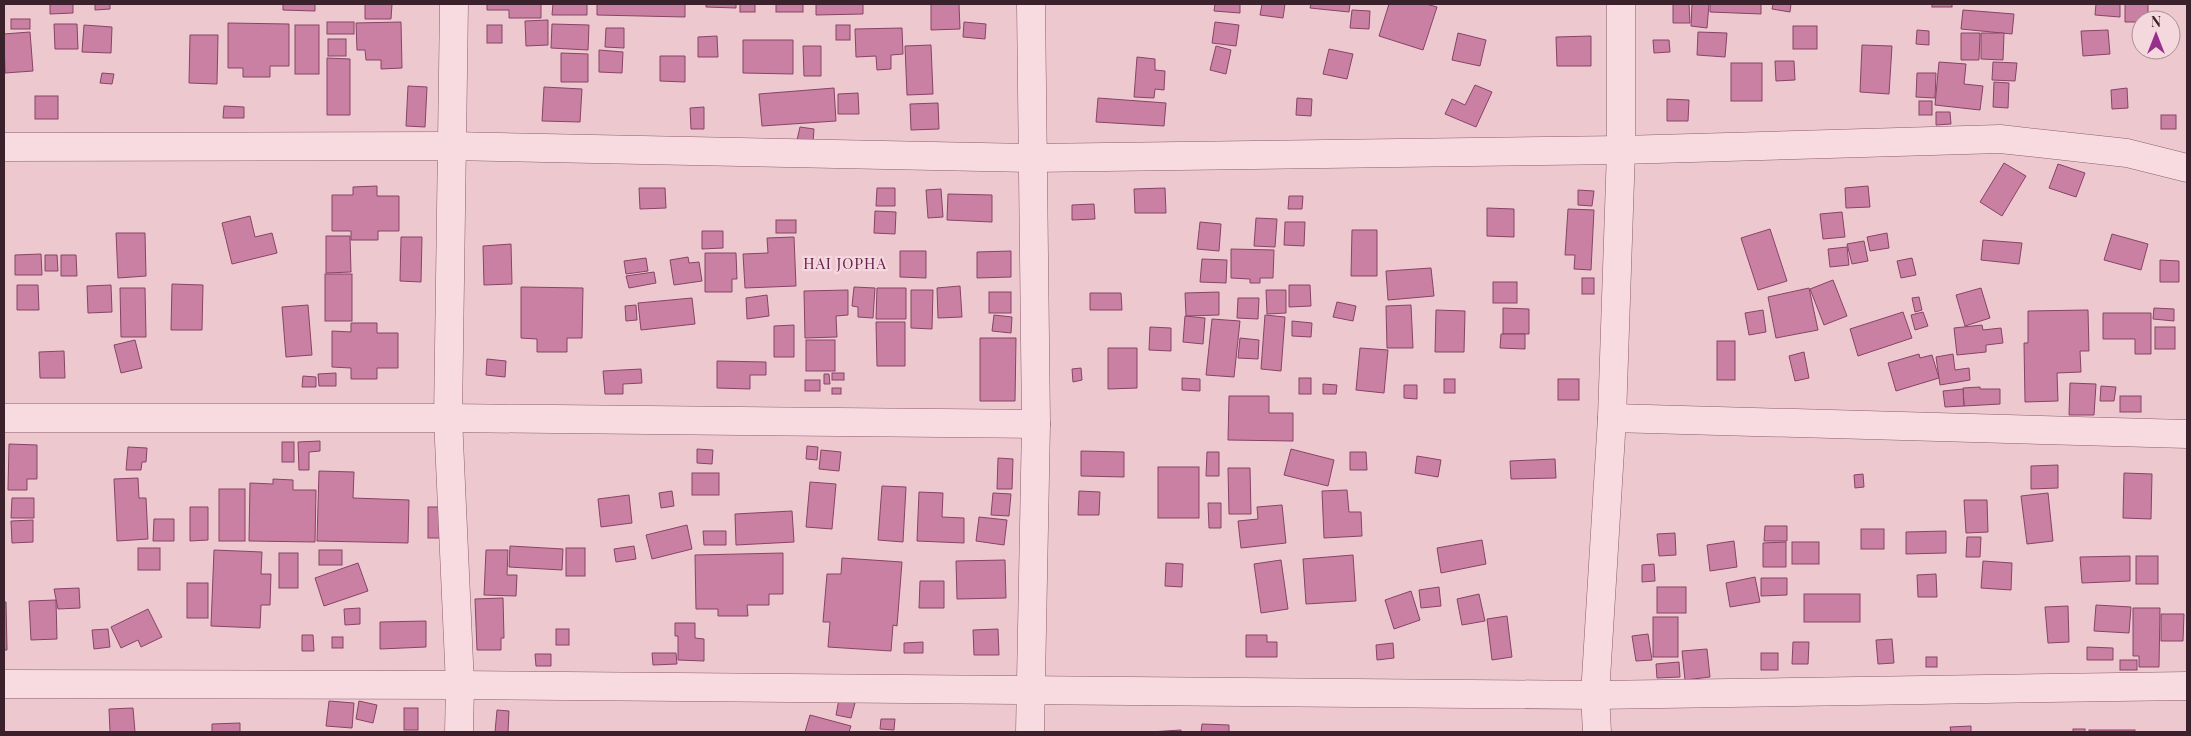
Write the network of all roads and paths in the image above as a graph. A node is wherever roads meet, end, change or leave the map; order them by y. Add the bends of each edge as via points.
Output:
1 (454, 4) edge
2 (1031, 4) edge
3 (1621, 4) edge
4 (4, 146) edge
5 (450, 146) junction
6 (1621, 150) junction
7 (1032, 158) junction
8 (2187, 168) edge
9 (4, 418) edge
10 (448, 418) junction
11 (1612, 418) junction
12 (1036, 424) junction
13 (2187, 434) edge
14 (4, 684) edge
15 (460, 685) junction
16 (2187, 686) edge
17 (1030, 690) junction
18 (1595, 695) junction
19 (459, 732) edge
20 (1030, 732) edge
21 (1597, 732) edge

1 - 5 street
2 - 7 street
3 - 6 street
4 - 5 street
5 - 7 street
5 - 10 street
6 - 7 street
6 - 8 street via 2000,139 2127,153
6 - 11 street
7 - 12 street
9 - 10 street
10 - 12 street
10 - 15 street
11 - 13 street
11 - 18 street
12 - 17 street
14 - 15 street
15 - 17 street
15 - 19 street
16 - 18 street
17 - 18 street
17 - 20 street
18 - 21 street

